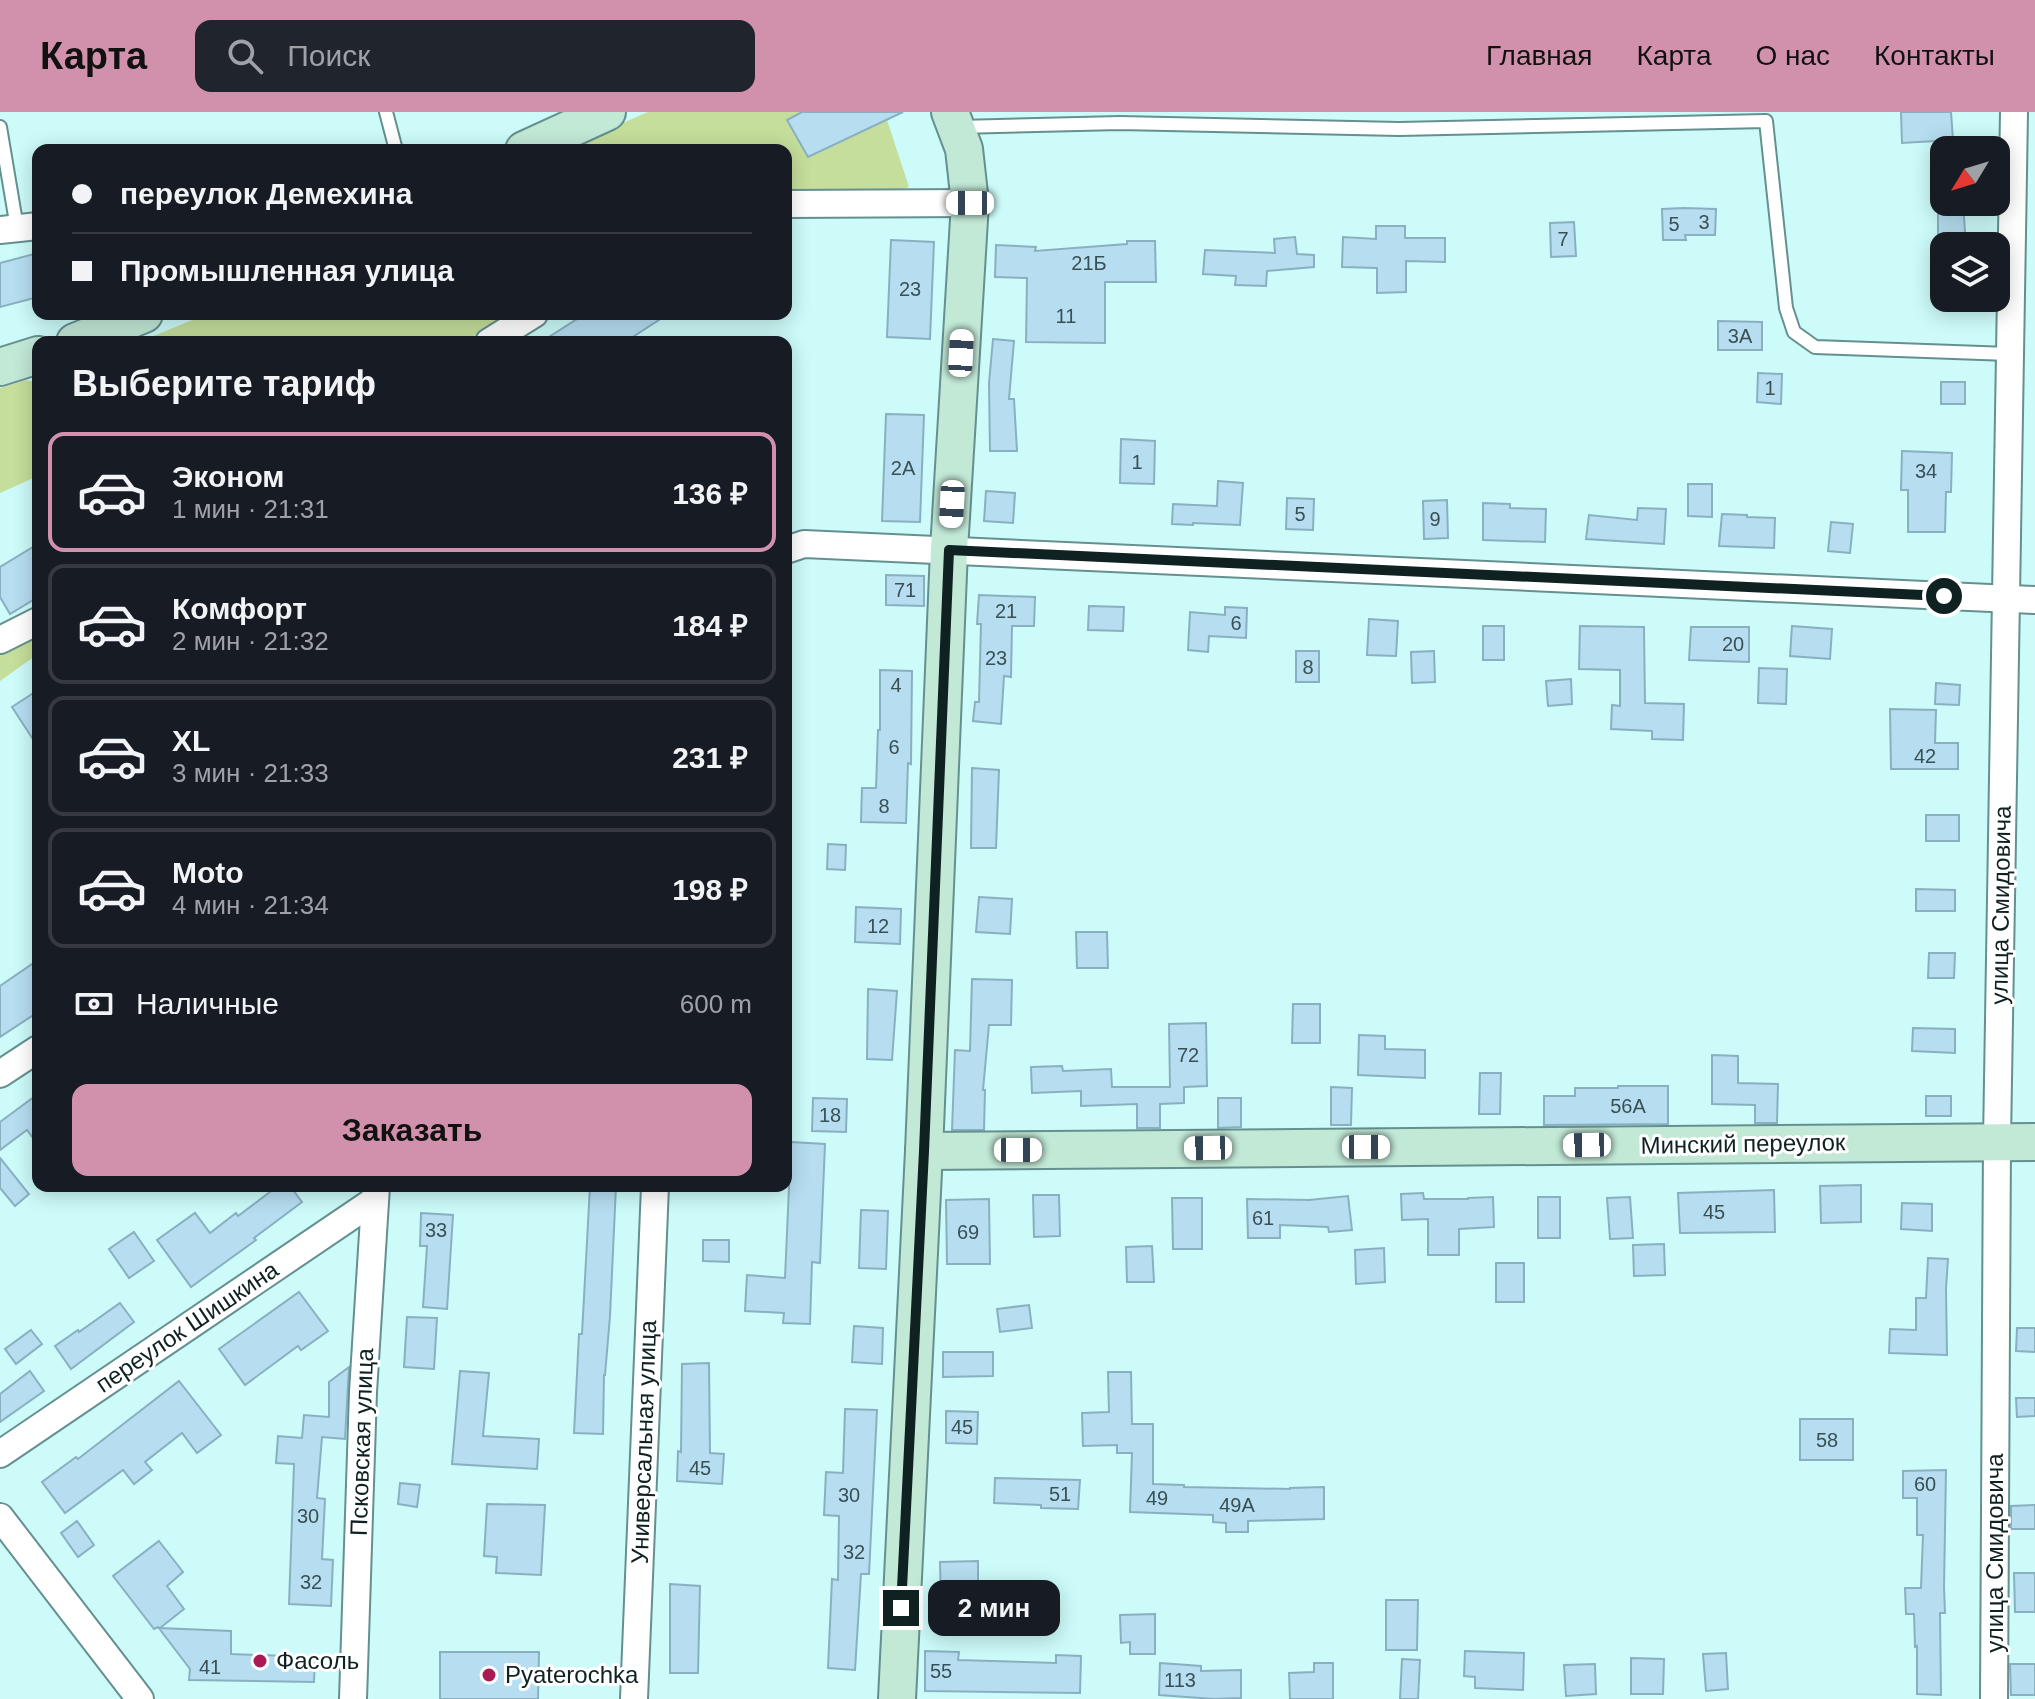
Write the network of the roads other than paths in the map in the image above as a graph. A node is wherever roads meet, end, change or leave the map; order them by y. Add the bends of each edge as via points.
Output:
1 (386, 112) edge
2 (2014, 112) edge
3 (604, 113) edge
4 (1119, 117) edge
5 (953, 120) edge
6 (0, 127) edge
7 (394, 144) edge
8 (537, 144) edge
9 (970, 203) junction
10 (792, 204) edge
11 (18, 228) edge
12 (129, 320) edge
13 (524, 320) edge
14 (90, 336) edge
15 (499, 336) edge
16 (2009, 354) junction
17 (32, 357) edge
18 (0, 367) edge
19 (792, 548) edge
20 (949, 550) junction
21 (2007, 599) junction
22 (2035, 600) edge
23 (32, 624) edge
24 (0, 640) edge
25 (32, 1053) edge
26 (0, 1074) edge
27 (1997, 1141) junction
28 (2035, 1142) edge
29 (924, 1151) junction
30 (655, 1192) edge
31 (375, 1193) edge
32 (0, 1454) edge
33 (0, 1517) edge
34 (140, 1699) edge
35 (353, 1699) edge
36 (634, 1699) edge
37 (897, 1699) edge
38 (1994, 1699) edge

1 - 7 lane
2 - 16 street, улица Смидовича
3 - 8 main road
4 - 5 lane
4 - 16 lane via 1399,129 1766,121 1786,308 1794,332 1815,347
5 - 9 main road via 964,149
6 - 11 lane
9 - 10 street
9 - 20 main road
12 - 14 main road
13 - 15 street
16 - 21 street, улица Смидовича
17 - 18 main road
19 - 20 street via 804,544
20 - 21 street
20 - 29 main road
21 - 22 street
21 - 27 street, улица Смидовича
23 - 24 street
25 - 26 street
27 - 28 main road, Минский переулок
27 - 29 main road, Минский переулок
27 - 38 street, улица Смидовича
29 - 37 main road
30 - 36 street, Универсальная улица
31 - 32 street, переулок Шишкина
31 - 35 street, Псковская улица
33 - 34 street

